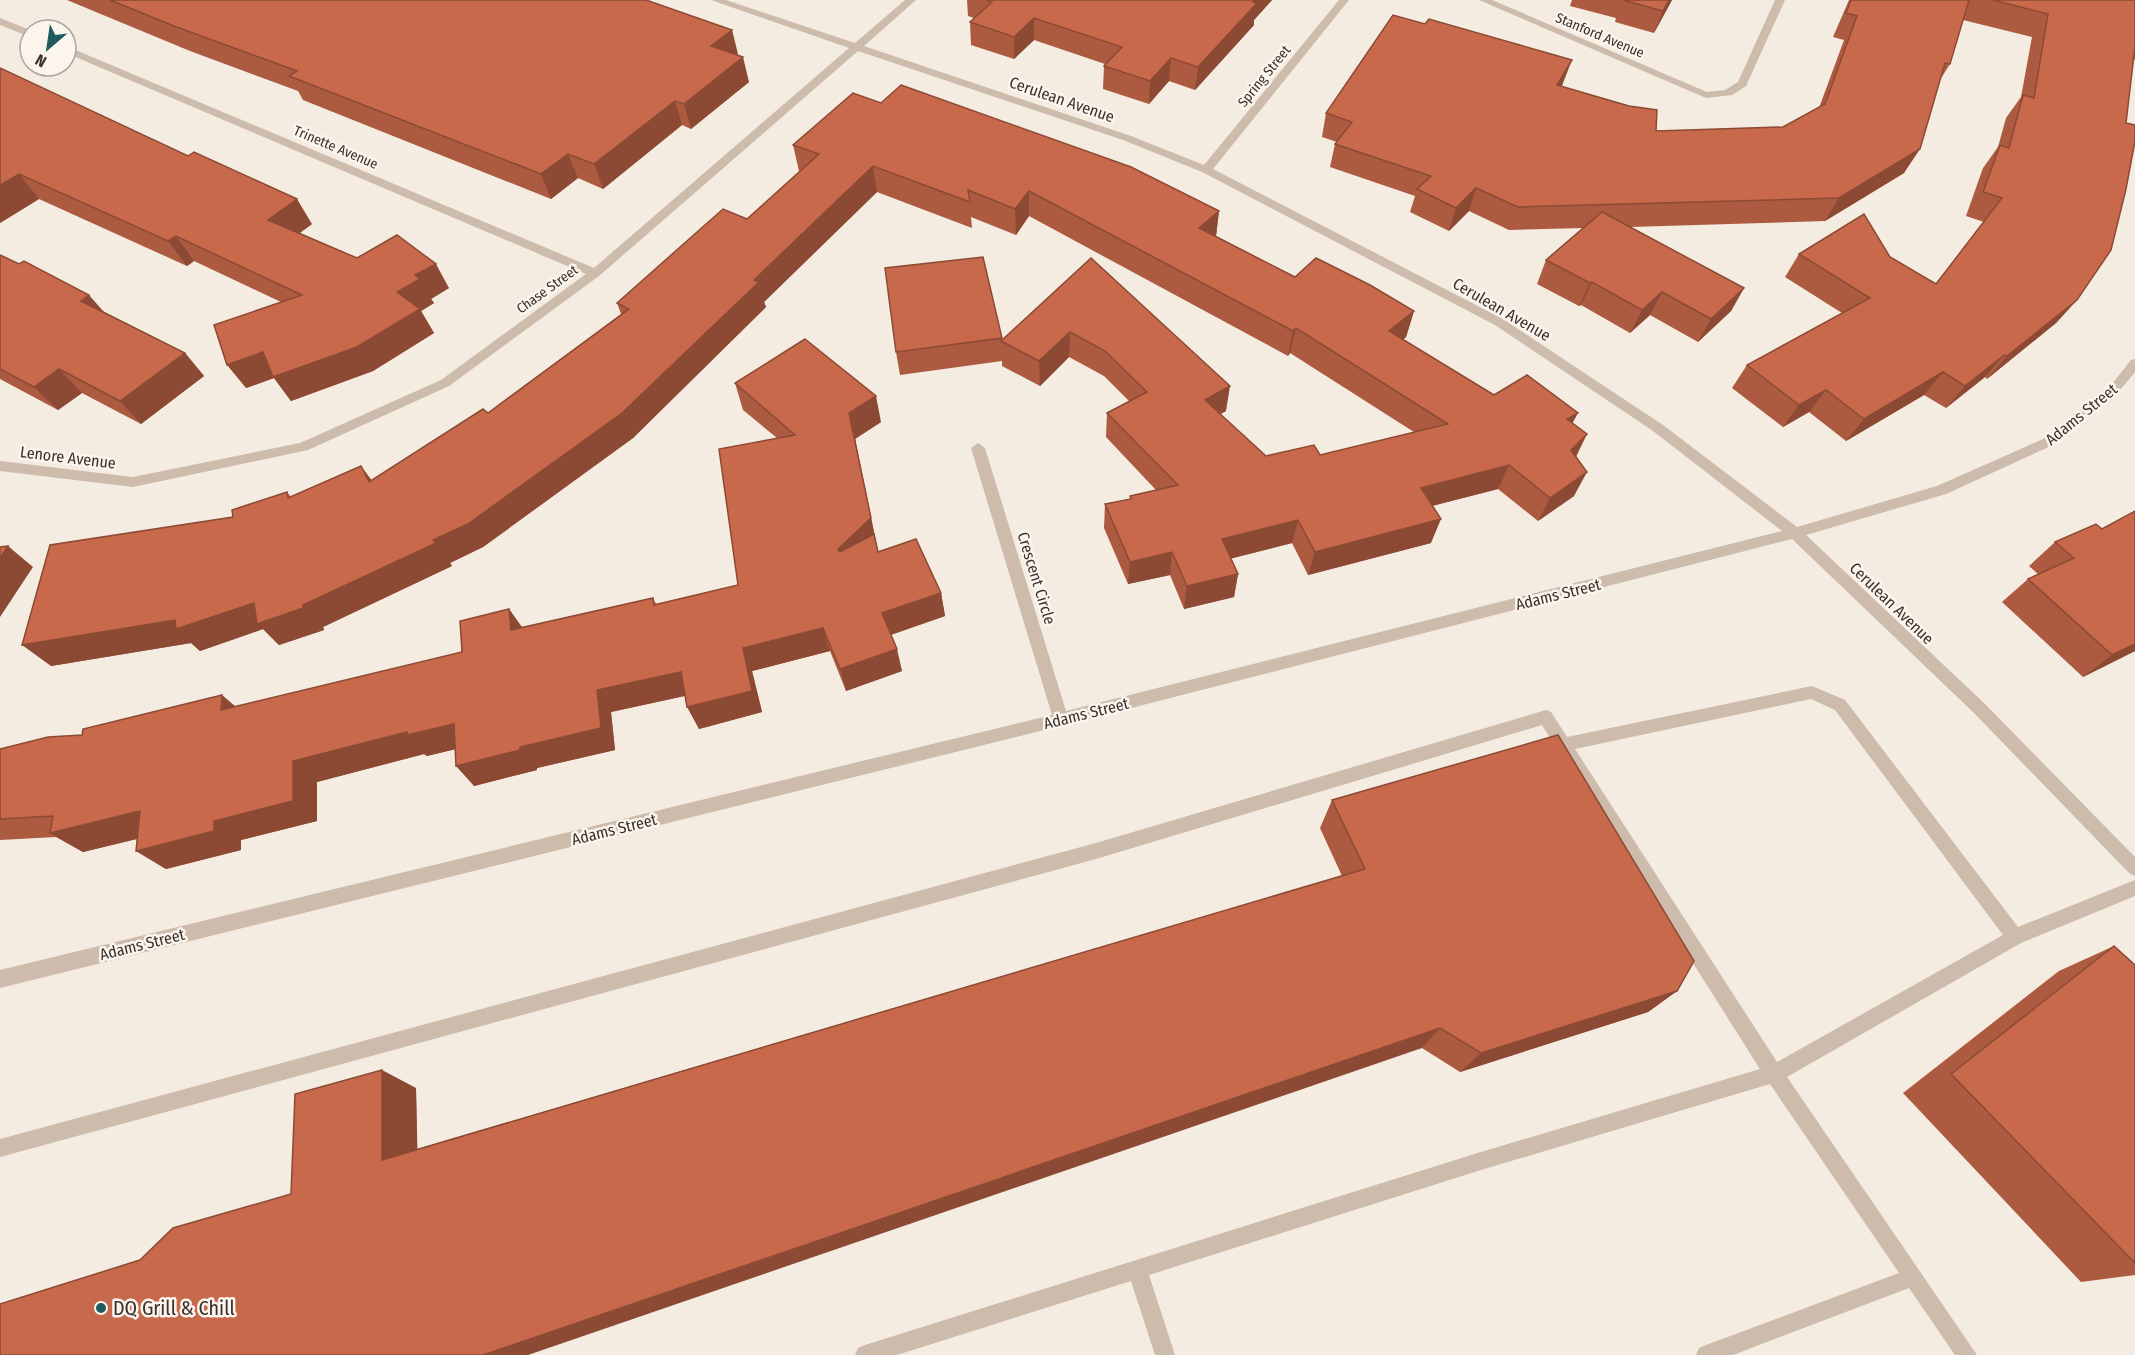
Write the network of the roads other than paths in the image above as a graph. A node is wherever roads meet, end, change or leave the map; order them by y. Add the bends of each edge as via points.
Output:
1 (716, 0) edge
2 (911, 0) edge
3 (1344, 0) edge
4 (1484, 0) edge
5 (1780, 0) edge
6 (0, 21) edge
7 (18, 29) edge
8 (857, 47) junction
9 (78, 54) edge
10 (1206, 170) junction
11 (595, 273) junction
12 (2135, 363) edge
13 (978, 448) dead end
14 (0, 466) edge
15 (133, 482) joint
16 (1795, 533) junction
17 (1061, 719) junction
18 (1563, 745) junction
19 (2135, 868) edge
20 (2135, 888) edge
21 (2015, 937) junction
22 (0, 979) edge
23 (1774, 1074) junction
24 (0, 1148) edge
25 (1137, 1269) junction
26 (1913, 1277) junction
27 (865, 1355) edge
28 (1165, 1355) edge
29 (1706, 1355) edge
30 (1967, 1355) edge

1 - 8 street, Cerulean Avenue
2 - 8 street, Chase Street
3 - 10 street, Spring Street
4 - 5 street, Stanford Avenue via 1706,96 1728,93 1742,84
6 - 7 street
8 - 10 street, Cerulean Avenue via 1127,138
8 - 11 street, Chase Street
9 - 11 street, Trinette Avenue
10 - 16 street, Cerulean Avenue via 1498,322 1658,428
11 - 15 street, Chase Street via 445,383 303,447
12 - 16 street, Adams Street via 2116,387 2048,442 1941,490
13 - 17 street, Crescent Circle
14 - 15 street, Lenore Avenue
16 - 17 street, Adams Street
16 - 19 street, Cerulean Avenue via 1979,708
17 - 22 street, Adams Street
18 - 21 street via 1812,692 1840,705
18 - 23 street
18 - 24 street via 1546,717 1096,852
20 - 21 street
21 - 23 street
23 - 25 street
23 - 26 street
25 - 27 street
25 - 28 street
26 - 29 street
26 - 30 street

